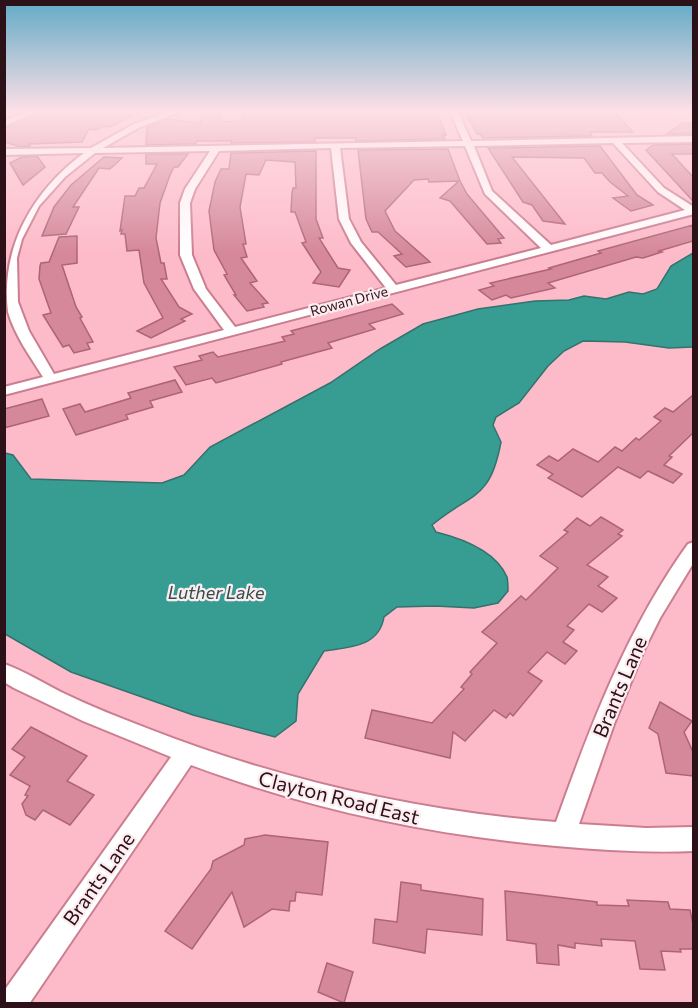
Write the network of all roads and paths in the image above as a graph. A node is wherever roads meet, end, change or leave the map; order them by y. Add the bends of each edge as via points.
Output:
1 (82, 159) edge
2 (209, 159) edge
3 (337, 159) edge
4 (475, 159) edge
5 (633, 159) edge
6 (693, 210) edge
7 (549, 249) junction
8 (394, 290) junction
9 (232, 332) junction
10 (51, 379) junction
11 (4, 391) edge
12 (693, 548) edge
13 (4, 672) edge
14 (186, 754) junction
15 (563, 835) junction
16 (693, 839) edge
17 (12, 1004) edge

1 - 10 street via 48,186 33,204 11,257 12,303 34,353
2 - 9 street via 185,203 186,255 200,289
3 - 8 street via 344,219 356,243
4 - 7 street via 488,192
5 - 6 street via 662,190
6 - 7 street, Rowan Drive
7 - 8 street, Rowan Drive
8 - 9 street, Rowan Drive
9 - 10 street, Rowan Drive
10 - 11 street, Rowan Drive
12 - 15 street, Brants Lane via 637,642
13 - 14 street, Clayton Road East via 79,711
14 - 15 street, Clayton Road East via 215,766 358,806 418,818
14 - 17 street, Brants Lane
15 - 16 street, Clayton Road East

